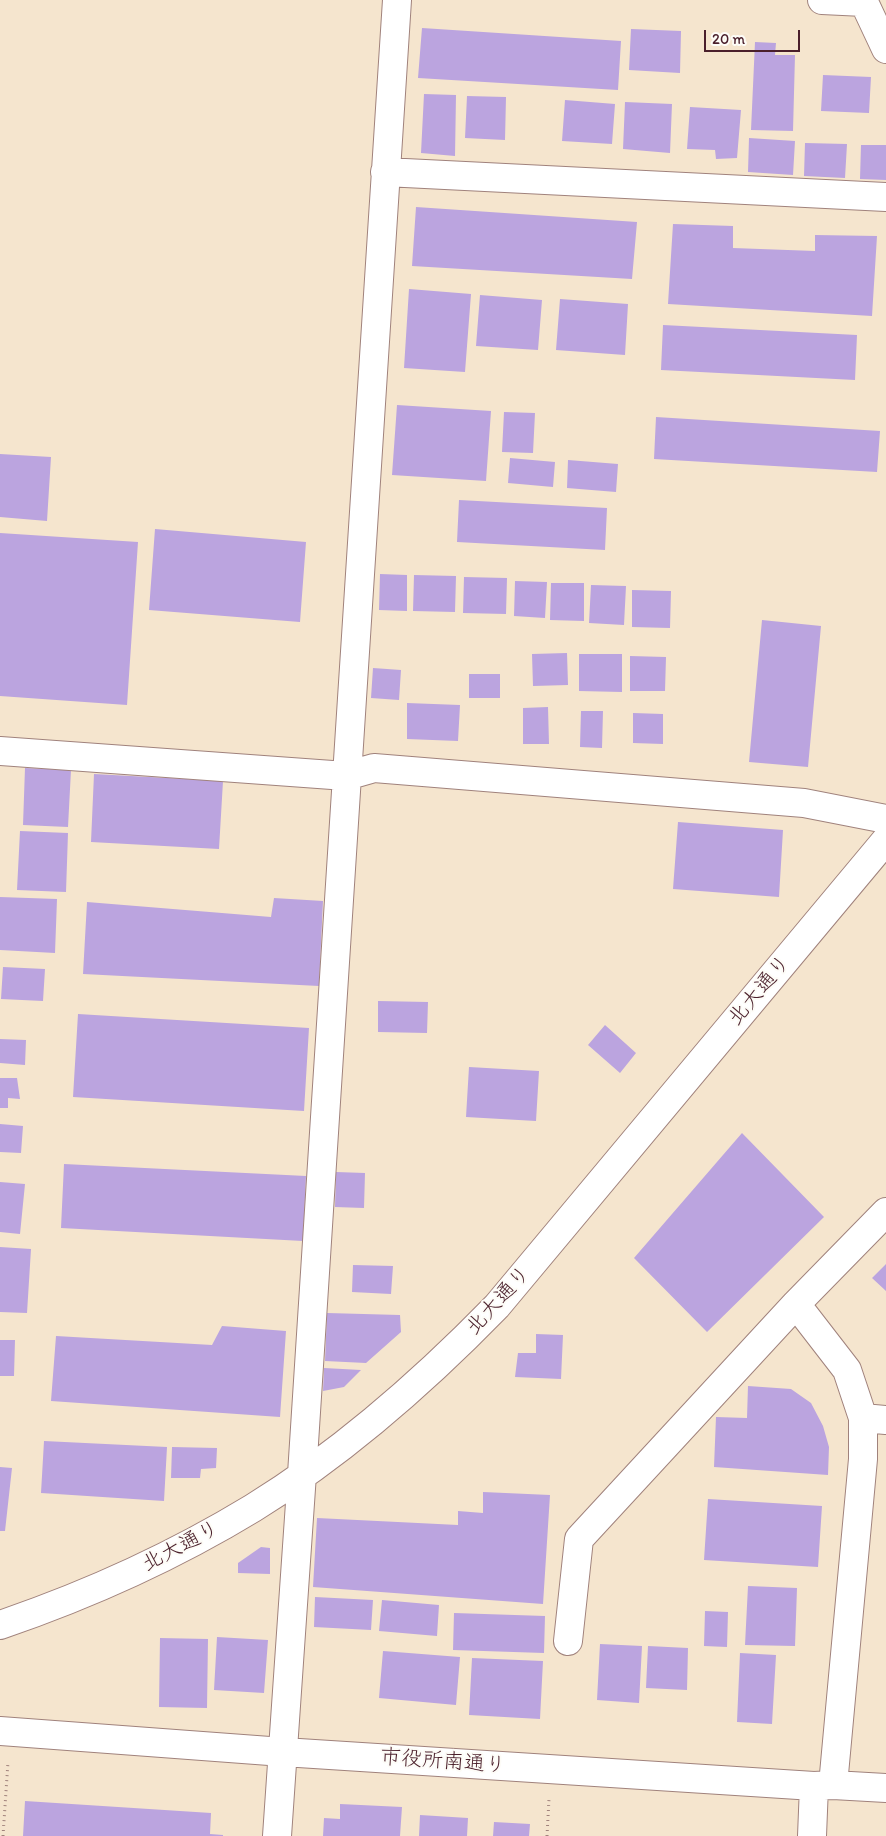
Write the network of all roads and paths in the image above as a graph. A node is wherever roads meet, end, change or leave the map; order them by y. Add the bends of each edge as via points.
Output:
1 (397, 0) edge
2 (822, 0) edge
3 (863, 1) edge
4 (886, 49) edge
5 (385, 172) junction
6 (886, 197) edge
7 (0, 751) edge
8 (346, 776) junction
9 (886, 819) edge
10 (886, 840) edge
11 (886, 1212) edge
12 (796, 1304) junction
13 (875, 1419) edge
14 (302, 1474) junction
15 (0, 1625) edge
16 (568, 1640) dead end
17 (5, 1731) edge
18 (283, 1752) junction
19 (824, 1785) junction
20 (886, 1788) edge
21 (550, 1794) dead end
22 (3, 1836) edge
23 (277, 1836) edge
24 (547, 1836) edge
25 (812, 1836) edge

1 - 5 street
2 - 3 street
3 - 4 street
5 - 6 street
5 - 8 street
7 - 8 street
8 - 9 street via 374,768 804,803
8 - 14 street
10 - 14 street, 北大通り via 497,1306 404,1396
11 - 12 street
12 - 13 street via 847,1370
12 - 16 street via 579,1539
13 - 19 street via 863,1459
14 - 15 street, 北大通り via 254,1507 148,1565
14 - 18 street
17 - 18 street, 市役所南通り
17 - 22 path
18 - 19 street, 市役所南通り
18 - 23 street
19 - 20 street, 市役所南通り
19 - 25 street
21 - 24 path

